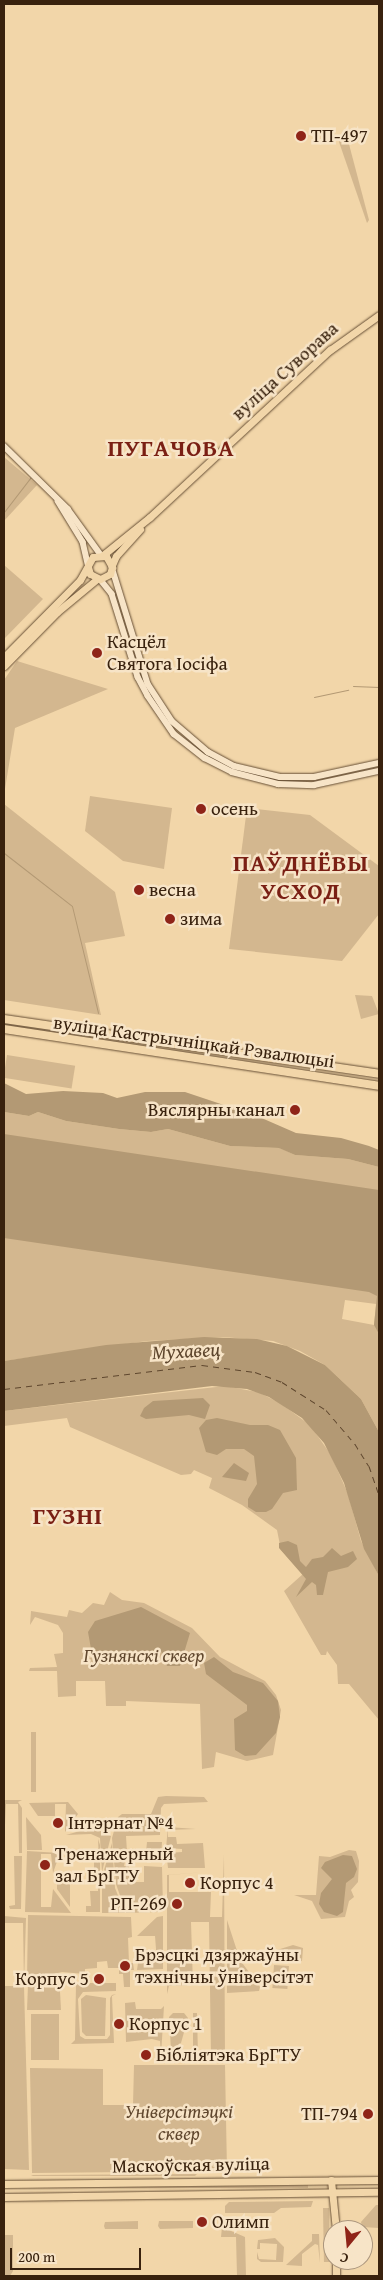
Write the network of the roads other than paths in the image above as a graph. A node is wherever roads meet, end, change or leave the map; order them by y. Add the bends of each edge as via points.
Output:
1 (379, 315) edge
2 (4, 446) edge
3 (53, 493) junction
4 (150, 517) junction
5 (102, 555) junction
6 (88, 565) junction
7 (112, 566) junction
8 (98, 579) junction
9 (4, 657) edge
10 (4, 666) edge
11 (379, 763) edge
12 (357, 768) junction
13 (379, 771) edge
14 (359, 776) junction
15 (4, 1019) edge
16 (4, 1030) edge
17 (113, 1036) junction
18 (135, 1039) junction
19 (112, 1047) junction
20 (133, 1050) junction
21 (379, 1074) edge
22 (379, 1086) edge
23 (331, 2180) junction
24 (379, 2180) edge
25 (4, 2184) edge
26 (379, 2192) edge
27 (334, 2193) junction
28 (4, 2197) edge
29 (335, 2220) edge

1 - 4 main road, вуліца Суворава via 330,350
2 - 3 street
3 - 5 street via 73,514
3 - 6 street via 83,542
4 - 5 main road, вуліца Суворава
4 - 7 main road, вуліца Суворава via 116,556
5 - 6 main road via 93,557
5 - 7 main road
6 - 8 main road via 90,574
6 - 9 main road via 71,590
7 - 8 main road via 110,574
7 - 12 street via 148,684 169,717 188,738 227,763 280,777 314,777
8 - 10 main road via 56,612
8 - 14 street via 112,594 142,687 161,717 191,749 226,770 262,781 314,785
11 - 12 street
12 - 14 street
13 - 14 street
15 - 17 highway, вуліца Кастрычніцкай Рэвалюцыі
16 - 19 highway, вуліца Кастрычніцкай Рэвалюцыі
17 - 18 highway, вуліца Кастрычніцкай Рэвалюцыі
17 - 19 highway
18 - 20 highway
18 - 21 highway, вуліца Кастрычніцкай Рэвалюцыі
19 - 20 highway, вуліца Кастрычніцкай Рэвалюцыі
20 - 22 highway, вуліца Кастрычніцкай Рэвалюцыі
23 - 24 main road, Маскоўская вуліца
23 - 25 main road, Маскоўская вуліца
23 - 27 main road
26 - 27 main road, Маскоўская вуліца
27 - 28 main road, Маскоўская вуліца
27 - 29 main road

